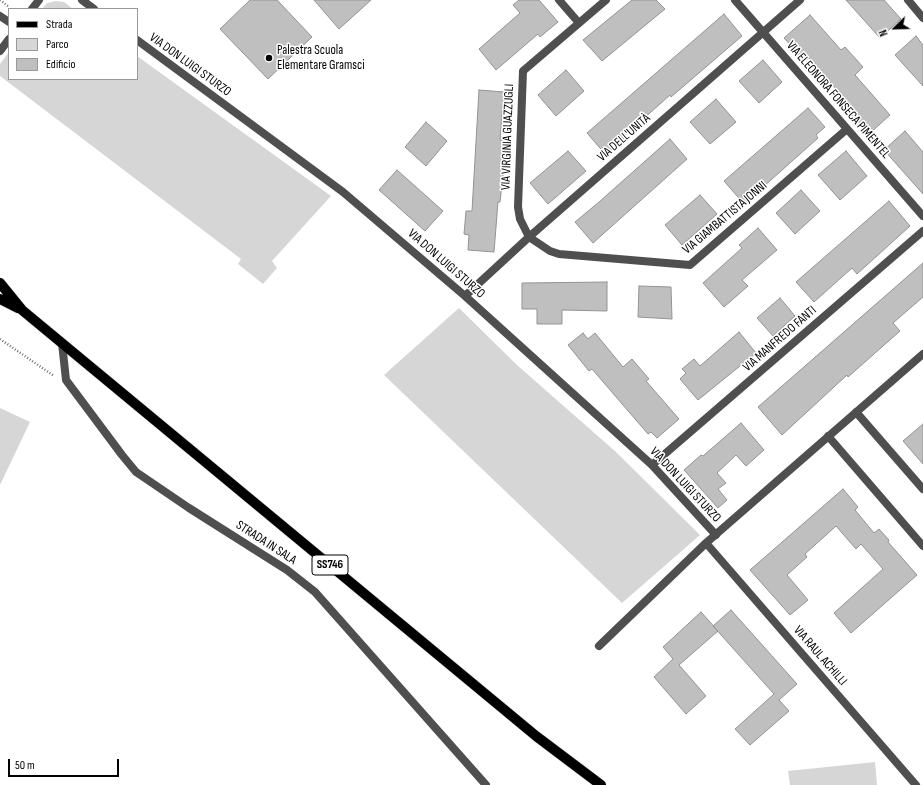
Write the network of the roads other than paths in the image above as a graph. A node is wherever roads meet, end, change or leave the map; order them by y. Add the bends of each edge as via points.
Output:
1 (39, 0) edge
2 (82, 0) edge
3 (559, 0) edge
4 (606, 0) edge
5 (735, 0) edge
6 (800, 0) edge
7 (908, 0) edge
8 (33, 8) edge
9 (93, 8) edge
10 (923, 18) edge
11 (579, 23) junction
12 (762, 32) junction
13 (8, 40) edge
14 (138, 41) edge
15 (0, 51) edge
16 (847, 129) junction
17 (923, 216) edge
18 (923, 231) edge
19 (529, 237) junction
20 (0, 283) edge
21 (465, 296) junction
22 (0, 299) edge
23 (22, 310) junction
24 (62, 343) junction
25 (923, 354) edge
26 (856, 412) junction
27 (828, 436) junction
28 (652, 465) junction
29 (923, 489) edge
30 (716, 535) junction
31 (706, 543) junction
32 (923, 546) edge
33 (598, 646) dead end
34 (486, 785) edge
35 (601, 785) edge
36 (916, 785) edge

1 - 8 street
2 - 9 street
3 - 11 street
4 - 11 street, VIA VIRGINIA GUAZZUGLI
5 - 12 street, VIA ELEONORA FONSECA PIMENTEL
6 - 12 street, VIA DELL'UNITÀ
7 - 10 street
11 - 19 street, VIA VIRGINIA GUAZZUGLI via 523,72 518,207 520,219
12 - 16 street, VIA ELEONORA FONSECA PIMENTEL
12 - 19 street, VIA DELL'UNITÀ
13 - 15 street
14 - 21 street, VIA DON LUIGI STURZO via 343,192
16 - 17 street, VIA ELEONORA FONSECA PIMENTEL
16 - 19 street, VIA GIAMBATTISTA JONNI via 690,265 559,254
18 - 28 street, VIA MANFREDO FANTI
19 - 21 street, VIA DELL'UNITÀ
20 - 23 main road, SS746
21 - 28 street, VIA DON LUIGI STURZO
22 - 23 main road, SS746
23 - 24 main road, SS746
24 - 34 street, STRADA IN SALA via 66,380 136,472 287,570 315,592
24 - 35 main road, SS746 via 536,736
25 - 26 street
26 - 27 street
26 - 29 street
27 - 30 street
27 - 32 street
28 - 30 street, VIA DON LUIGI STURZO
30 - 31 street
31 - 33 street
31 - 36 street, VIA RAUL ACHILLI

